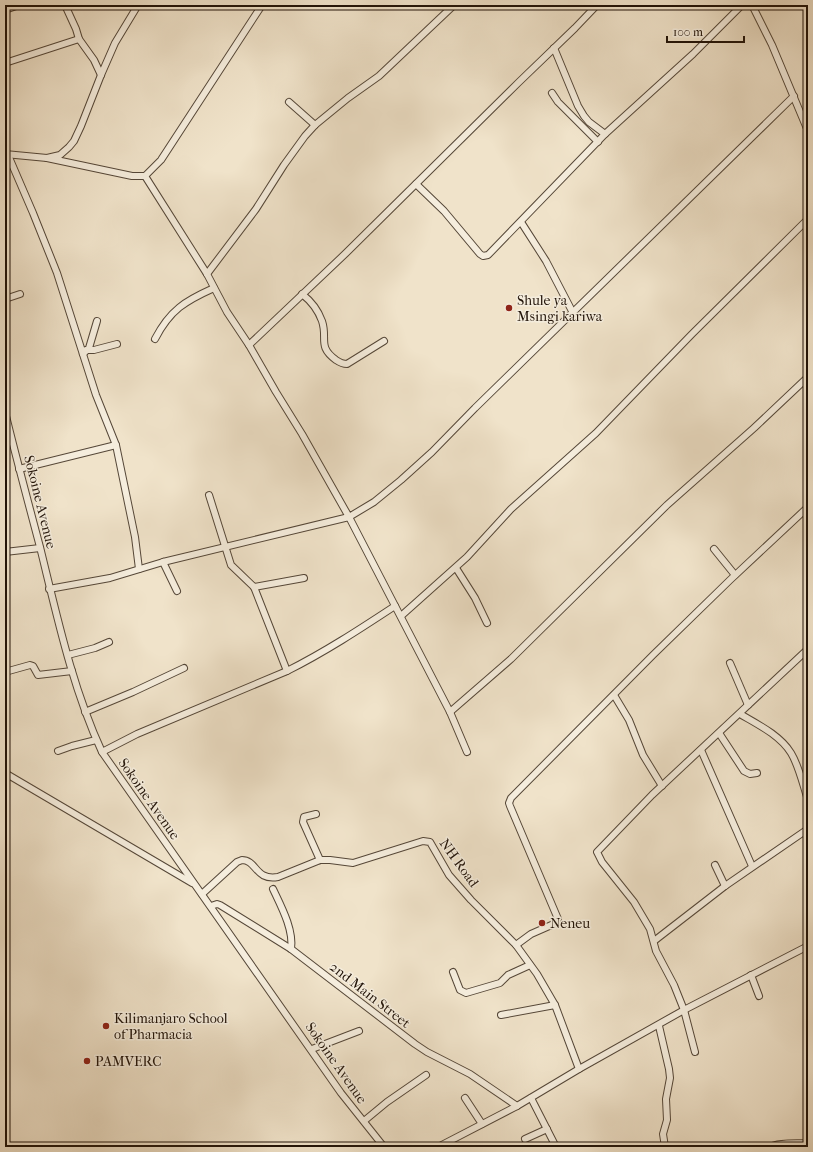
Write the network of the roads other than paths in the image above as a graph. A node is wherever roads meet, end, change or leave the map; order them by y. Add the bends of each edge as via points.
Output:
1 (19, 5) edge
2 (65, 5) edge
3 (138, 5) edge
4 (262, 5) edge
5 (454, 5) edge
6 (597, 5) edge
7 (742, 5) edge
8 (752, 5) edge
9 (5, 10) edge
10 (79, 39) junction
11 (554, 48) junction
12 (5, 63) edge
13 (101, 75) junction
14 (552, 93) dead end
15 (794, 96) junction
16 (289, 102) dead end
17 (316, 125) junction
18 (808, 130) edge
19 (605, 134) junction
20 (598, 142) junction
21 (6, 155) edge
22 (47, 158) junction
23 (144, 176) junction
24 (416, 184) junction
25 (808, 219) edge
26 (521, 222) junction
27 (207, 274) junction
28 (214, 288) junction
29 (20, 294) dead end
30 (302, 294) junction
31 (5, 299) edge
32 (573, 313) junction
33 (97, 321) dead end
34 (155, 339) dead end
35 (384, 341) dead end
36 (117, 344) dead end
37 (249, 345) junction
38 (84, 352) junction
39 (808, 377) edge
40 (5, 412) edge
41 (116, 445) junction
42 (19, 469) junction
43 (209, 495) dead end
44 (808, 507) edge
45 (348, 517) junction
46 (40, 548) junction
47 (226, 548) junction
48 (714, 549) dead end
49 (5, 552) edge
50 (164, 562) junction
51 (456, 568) junction
52 (139, 569) junction
53 (735, 575) junction
54 (304, 578) dead end
55 (254, 587) junction
56 (49, 589) junction
57 (177, 592) dead end
58 (395, 606) junction
59 (401, 616) junction
60 (488, 623) dead end
61 (109, 642) dead end
62 (808, 649) edge
63 (68, 655) junction
64 (730, 663) dead end
65 (184, 668) dead end
66 (72, 671) junction
67 (288, 671) junction
68 (5, 672) edge
69 (614, 695) junction
70 (748, 704) junction
71 (85, 712) junction
72 (450, 712) junction
73 (740, 714) junction
74 (719, 733) junction
75 (96, 740) junction
76 (701, 750) junction
77 (58, 751) dead end
78 (102, 752) junction
79 (467, 752) dead end
80 (5, 773) edge
81 (757, 773) dead end
82 (662, 786) junction
83 (808, 800) edge
84 (316, 814) dead end
85 (808, 829) edge
86 (320, 860) junction
87 (715, 865) dead end
88 (752, 866) junction
89 (193, 884) junction
90 (725, 886) junction
91 (273, 889) dead end
92 (202, 894) junction
93 (211, 906) junction
94 (654, 941) junction
95 (516, 945) junction
96 (808, 946) edge
97 (292, 949) junction
98 (530, 965) junction
99 (454, 972) dead end
100 (750, 975) junction
101 (758, 996) dead end
102 (556, 1005) junction
103 (684, 1010) junction
104 (501, 1015) dead end
105 (659, 1026) junction
106 (359, 1030) dead end
107 (312, 1049) junction
108 (695, 1052) dead end
109 (579, 1069) junction
110 (426, 1075) dead end
111 (465, 1098) dead end
112 (531, 1098) junction
113 (517, 1106) junction
114 (364, 1121) junction
115 (482, 1124) junction
116 (547, 1129) junction
117 (525, 1138) dead end
118 (554, 1143) dead end
119 (808, 1143) edge
120 (384, 1147) edge
121 (438, 1147) edge
122 (665, 1147) edge
123 (770, 1147) edge

1 - 9 street
2 - 10 street
3 - 13 street
4 - 23 street via 161,160
5 - 17 street via 379,76
6 - 11 street
7 - 19 street via 693,54
8 - 15 street
10 - 12 street
10 - 13 street
11 - 19 street via 578,106 589,122
11 - 24 street
13 - 22 street via 74,141 65,152
14 - 20 street
15 - 18 street
15 - 32 street
16 - 17 street
17 - 27 street via 299,143 256,209
19 - 20 street
20 - 26 street
21 - 22 street
21 - 38 street via 57,272
22 - 23 street via 132,176
23 - 27 street
24 - 26 street via 444,211 483,256 488,255
24 - 30 street
25 - 51 street via 596,433 511,509
26 - 32 street via 546,261
27 - 28 street
28 - 34 street via 185,302 172,313
28 - 37 street
29 - 31 street
30 - 35 street via 314,306 321,319 325,330 323,344 327,352 339,362 347,364
30 - 37 street
32 - 45 street via 432,452 374,502
33 - 38 street via 89,348
36 - 38 street
37 - 45 street
38 - 41 street
39 - 72 street via 667,505 511,659
40 - 42 street, Sokoine Avenue
41 - 42 street
41 - 52 street via 135,536
42 - 46 street, Sokoine Avenue
43 - 47 street
44 - 53 street
45 - 47 street
45 - 58 street
46 - 49 street
46 - 56 street, Sokoine Avenue
47 - 50 street
47 - 55 street via 231,565
48 - 53 street
50 - 52 street
50 - 57 street
51 - 59 street
51 - 60 street
52 - 56 street via 110,578
53 - 69 street
54 - 55 street
55 - 67 street
56 - 63 street, Sokoine Avenue
58 - 59 street
58 - 67 street via 320,654
59 - 72 street
61 - 63 street
62 - 70 street
63 - 66 street, Sokoine Avenue
64 - 70 street
65 - 71 street
66 - 68 street via 38,675 30,665
66 - 71 street, Sokoine Avenue
67 - 78 street via 123,740
69 - 82 street via 630,720 643,755
69 - 95 street via 511,798 509,803 558,919
70 - 73 street
71 - 75 street, Sokoine Avenue
72 - 79 street
73 - 74 street
73 - 83 street via 767,730 789,749 796,761
74 - 76 street
74 - 81 street via 744,771 750,774
75 - 77 street
75 - 78 street, Sokoine Avenue
76 - 82 street
76 - 88 street
78 - 89 street, Sokoine Avenue
80 - 89 street
82 - 94 street via 597,852 643,916
84 - 86 street via 304,817 303,822
85 - 88 street
86 - 92 street, NH Road via 278,877 267,878 247,861 242,860
86 - 95 street, NH Road via 353,863 423,841 430,842 449,875
87 - 90 street
88 - 90 street
89 - 92 street, Sokoine Avenue
90 - 94 street
91 - 97 street via 291,932
92 - 93 street, Sokoine Avenue
93 - 97 street, 2nd Main Street via 220,905
93 - 107 street, Sokoine Avenue
94 - 103 street via 656,951
95 - 98 street, NH Road
96 - 100 street
97 - 113 street, 2nd Main Street via 415,1044 470,1074
98 - 99 street via 508,975 500,983 466,993 460,990
98 - 102 street, NH Road
100 - 101 street
100 - 103 street
102 - 104 street
102 - 109 street, NH Road
103 - 105 street
103 - 108 street
105 - 109 street
105 - 122 street via 670,1078 666,1099 667,1120 663,1134
106 - 107 street
107 - 114 street, Sokoine Avenue via 341,1093
109 - 112 street
110 - 114 street
111 - 115 street
112 - 113 street
112 - 116 street
113 - 115 street
114 - 120 street, Sokoine Avenue
115 - 121 street
116 - 117 street
116 - 118 street
119 - 123 street via 778,1144

